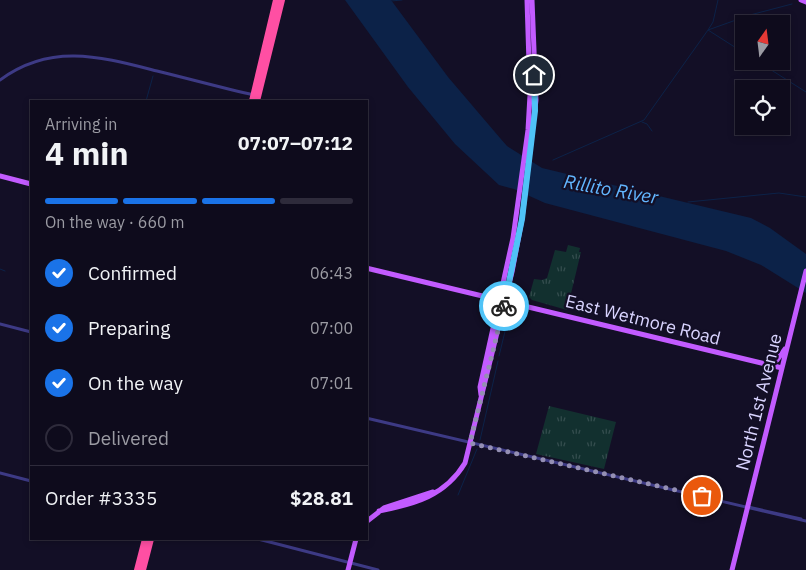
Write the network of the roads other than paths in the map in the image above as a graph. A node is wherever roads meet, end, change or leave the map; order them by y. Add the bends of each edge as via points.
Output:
1 (276, 0) edge
2 (282, 0) edge
3 (527, 0) edge
4 (532, 0) edge
5 (800, 0) edge
6 (806, 2) edge
7 (0, 80) edge
8 (255, 98) edge
9 (527, 153) junction
10 (0, 176) edge
11 (30, 184) edge
12 (522, 198) junction
13 (368, 268) edge
14 (806, 271) edge
15 (498, 300) junction
16 (505, 301) junction
17 (0, 324) edge
18 (30, 332) edge
19 (787, 347) junction
20 (766, 364) junction
21 (782, 368) junction
22 (481, 396) junction
23 (368, 418) edge
24 (470, 443) junction
25 (0, 473) edge
26 (30, 481) edge
27 (747, 507) junction
28 (368, 520) edge
29 (806, 521) edge
30 (145, 540) edge
31 (151, 540) edge
32 (262, 540) edge
33 (356, 540) edge
34 (350, 563) junction
35 (137, 570) edge
36 (144, 570) edge
37 (348, 570) edge
38 (378, 570) edge
39 (732, 570) edge

1 - 8 highway
2 - 8 highway
3 - 9 main road via 530,105
4 - 9 main road via 536,100
5 - 6 main road
7 - 8 street via 18,68 50,57 92,56
9 - 12 main road
10 - 11 main road
12 - 15 main road
12 - 16 main road via 515,259
13 - 15 main road, East Wetmore Road
14 - 19 main road, North 1st Avenue
15 - 16 main road, East Wetmore Road
15 - 22 main road
16 - 20 main road, East Wetmore Road
16 - 22 main road
17 - 18 street
19 - 20 main road via 777,360
19 - 21 main road, North 1st Avenue
20 - 21 main road, East Wetmore Road
21 - 27 main road, North 1st Avenue
22 - 24 main road
23 - 24 street
24 - 27 street
24 - 28 main road via 465,463 444,488 430,496 379,511
25 - 26 street
27 - 29 street
27 - 39 main road, North 1st Avenue
30 - 35 highway
31 - 36 highway
32 - 34 street
33 - 34 main road
34 - 37 main road
34 - 38 street

